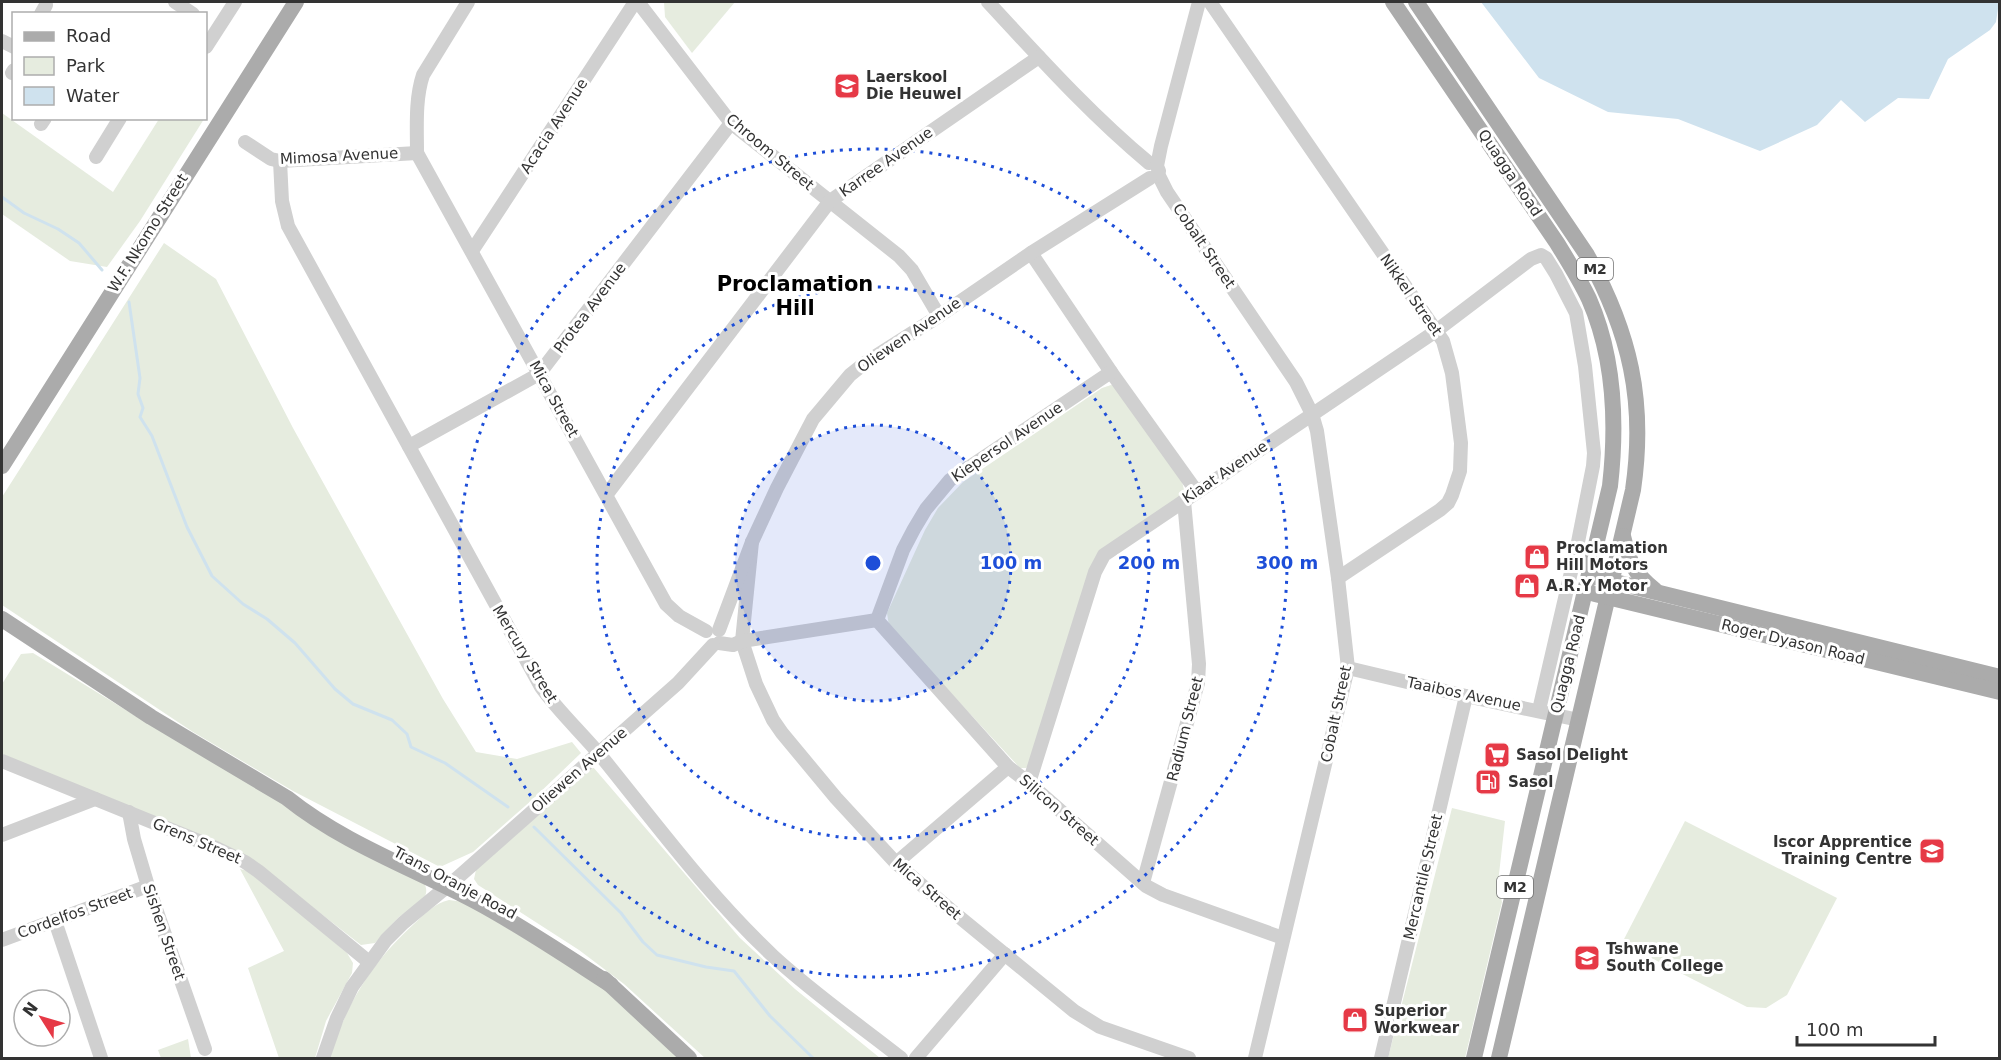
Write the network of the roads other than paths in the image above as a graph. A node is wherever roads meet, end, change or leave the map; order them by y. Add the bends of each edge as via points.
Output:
1 (175, 2) edge
2 (235, 2) edge
3 (296, 2) edge
4 (468, 2) edge
5 (637, 2) edge
6 (988, 2) edge
7 (1393, 2) edge
8 (1416, 2) edge
9 (1200, 3) edge
10 (190, 12) edge
11 (211, 25) edge
12 (207, 43) edge
13 (1039, 57) junction
14 (119, 120) edge
15 (731, 123) junction
16 (245, 142) dead end
17 (417, 153) junction
18 (96, 157) dead end
19 (280, 161) junction
20 (1151, 170) junction
21 (830, 201) junction
22 (472, 251) junction
23 (1030, 253) junction
24 (939, 316) junction
25 (1436, 331) junction
26 (1111, 372) junction
27 (539, 374) junction
28 (1312, 414) junction
29 (409, 446) junction
30 (2, 466) edge
31 (1197, 492) junction
32 (607, 494) junction
33 (1184, 501) junction
34 (1623, 536) junction
35 (752, 542) junction
36 (1338, 578) junction
37 (1588, 584) junction
38 (1608, 589) junction
39 (1660, 593) junction
40 (2, 619) edge
41 (877, 620) junction
42 (719, 638) junction
43 (1348, 668) junction
44 (2000, 677) edge
45 (2000, 692) edge
46 (1466, 696) junction
47 (1539, 710) junction
48 (1556, 716) junction
49 (1579, 720) junction
50 (598, 753) junction
51 (2, 761) edge
52 (1008, 767) junction
53 (1029, 783) junction
54 (95, 799) junction
55 (129, 812) junction
56 (2, 835) edge
57 (896, 863) junction
58 (1143, 883) junction
59 (451, 884) junction
60 (148, 886) junction
61 (55, 921) junction
62 (1283, 938) junction
63 (2, 940) edge
64 (1005, 954) junction
65 (369, 962) junction
66 (205, 1049) dead end
67 (101, 1059) edge
68 (323, 1059) edge
69 (689, 1059) edge
70 (901, 1059) edge
71 (916, 1059) edge
72 (1189, 1059) edge
73 (1255, 1059) edge
74 (1381, 1059) edge
75 (1474, 1059) edge
76 (1499, 1059) edge

1 - 10 street
2 - 11 street
3 - 30 main road, W.F. Nkomo Street
4 - 17 street, Mimosa Avenue via 419,86
5 - 15 street, Chroom Street
5 - 22 street, Acacia Avenue
6 - 13 street, Cobalt Street
7 - 37 main road, Quagga Road / M2 via 1557,243 1590,302 1609,365 1614,420 1610,486
8 - 34 main road, Quagga Road / M2 via 1606,289 1630,361 1637,413 1636,465
9 - 20 street
9 - 25 street, Nikkel Street
11 - 12 street
13 - 20 street, Cobalt Street
13 - 21 street, Karree Avenue
14 - 18 street
15 - 21 street, Chroom Street
15 - 27 street, Protea Avenue
16 - 19 street, Mimosa Avenue
17 - 19 street, Mimosa Avenue
17 - 22 street, Mica Street
19 - 29 street, Mercury Street via 288,226
20 - 23 street, Oliewen Avenue via 1131,188
20 - 28 street, Cobalt Street via 1296,382
21 - 24 street, Chroom Street via 905,262
21 - 32 street, Karree Avenue
22 - 27 street, Mica Street
23 - 24 street, Oliewen Avenue
23 - 26 street
24 - 35 street, Oliewen Avenue via 865,363 820,410
25 - 28 street, Kiaat Avenue
25 - 36 street, Nikkel Street via 1445,346 1453,381 1461,443 1458,481 1440,510
25 - 47 street, Kiaat Avenue via 1539,255 1544,256 1562,283 1576,313 1594,453 1576,553
26 - 31 street
26 - 41 street, Kiepersol Avenue via 950,480 926,509 903,550
27 - 29 street, Protea Avenue
27 - 32 street, Mica Street
28 - 31 street, Kiaat Avenue
28 - 36 street, Cobalt Street
29 - 50 street, Mercury Street via 541,687
31 - 33 street, Kiaat Avenue
32 - 42 street, Mica Street via 666,604 679,616
33 - 53 street, Kiaat Avenue via 1099,562
33 - 58 street, Radium Street via 1198,683
34 - 38 main road, Quagga Road / M2
34 - 39 main road via 1636,572
35 - 42 street, Oliewen Avenue
35 - 42 street, Oliewen Avenue
36 - 43 street, Cobalt Street
37 - 38 main road, Roger Dyason Road
37 - 48 main road, Quagga Road / M2
38 - 39 main road, Roger Dyason Road
38 - 45 main road, Roger Dyason Road
38 - 49 main road, Quagga Road / M2
39 - 44 main road, Roger Dyason Road
40 - 59 main road, Trans Oranje Road via 305,813 372,850
41 - 42 street
41 - 52 street, Silicon Street
42 - 50 street, Oliewen Avenue via 678,683
42 - 57 street, Mica Street via 756,684 782,733
43 - 46 street, Taaibos Avenue
43 - 62 street, Cobalt Street
46 - 47 street, Taaibos Avenue
46 - 74 street, Mercantile Street
47 - 48 street, Taaibos Avenue
48 - 49 street, Taaibos Avenue
48 - 75 main road, Quagga Road / M2
49 - 76 main road, Quagga Road / M2
50 - 59 street, Oliewen Avenue
50 - 70 street, Mercury Street via 758,941
51 - 54 street, Grens Street
52 - 53 street, Silicon Street
52 - 57 street
53 - 58 street, Silicon Street
54 - 55 street, Grens Street
54 - 56 street
55 - 60 street, Sishen Street
55 - 65 street, Grens Street via 245,862
57 - 64 street, Mica Street
58 - 62 street, Silicon Street via 1164,895
59 - 65 street, Oliewen Avenue via 403,923
59 - 69 main road, Trans Oranje Road via 611,985
60 - 61 street, Cordelfos Street
60 - 66 street, Sishen Street
61 - 63 street, Cordelfos Street
61 - 67 street
62 - 73 street, Cobalt Street
64 - 71 street
64 - 72 street, Mica Street via 1082,1017
65 - 68 street, Oliewen Avenue via 346,999

